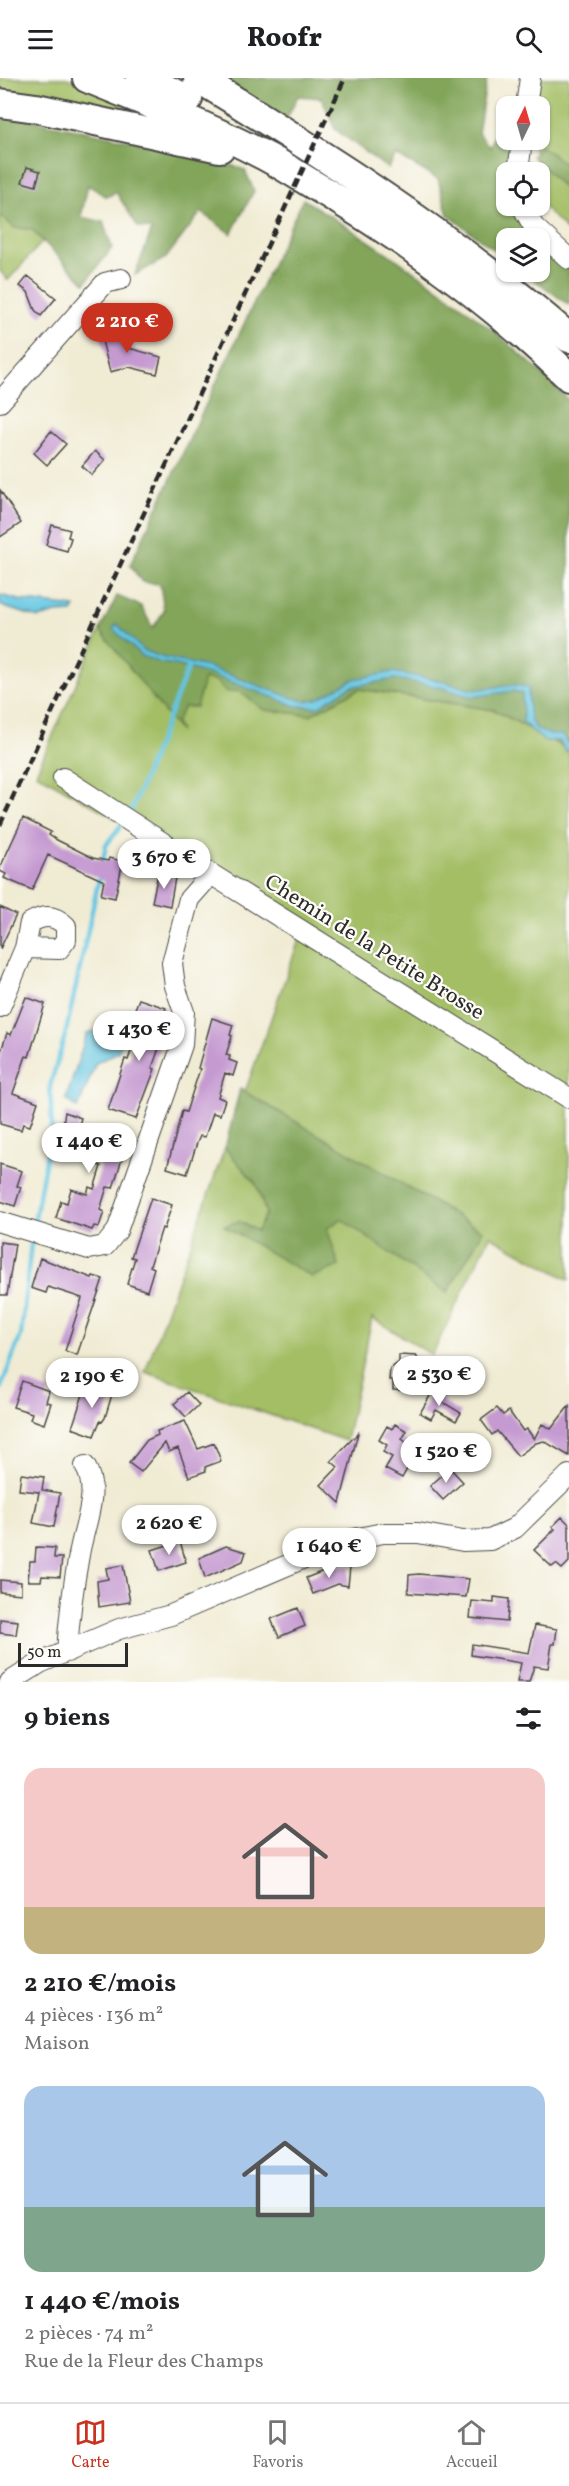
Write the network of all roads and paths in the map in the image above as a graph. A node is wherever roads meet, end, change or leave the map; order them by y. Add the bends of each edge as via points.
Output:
1 (87, 78) edge
2 (141, 78) edge
3 (198, 78) edge
4 (530, 78) edge
5 (527, 96) edge
6 (0, 104) edge
7 (394, 202) junction
8 (358, 212) junction
9 (528, 216) edge
10 (569, 259) edge
11 (121, 279) dead end
12 (569, 338) edge
13 (569, 377) edge
14 (0, 402) edge
15 (63, 778) dead end
16 (211, 874) junction
17 (25, 948) dead end
18 (0, 1007) edge
19 (569, 1098) edge
20 (0, 1222) edge
21 (86, 1466) dead end
22 (569, 1475) edge
23 (67, 1652) junction
24 (7, 1679) edge

1 - 8 highway via 263,155
2 - 7 highway via 256,129
3 - 7 highway
4 - 5 street
6 - 8 highway via 47,110 220,148 264,165
7 - 12 highway via 480,264
8 - 13 highway via 470,291
9 - 10 street via 534,227
11 - 14 street via 105,283
15 - 16 street, Chemin de la Petite Brosse
16 - 19 street, Chemin de la Petite Brosse
16 - 20 street via 189,899 172,963 184,1012 182,1045 117,1232 105,1246 89,1249
17 - 18 street
21 - 23 street via 91,1475 90,1505 79,1552
22 - 23 street via 515,1528 490,1540 383,1533 344,1541 171,1615 119,1629
23 - 24 street

